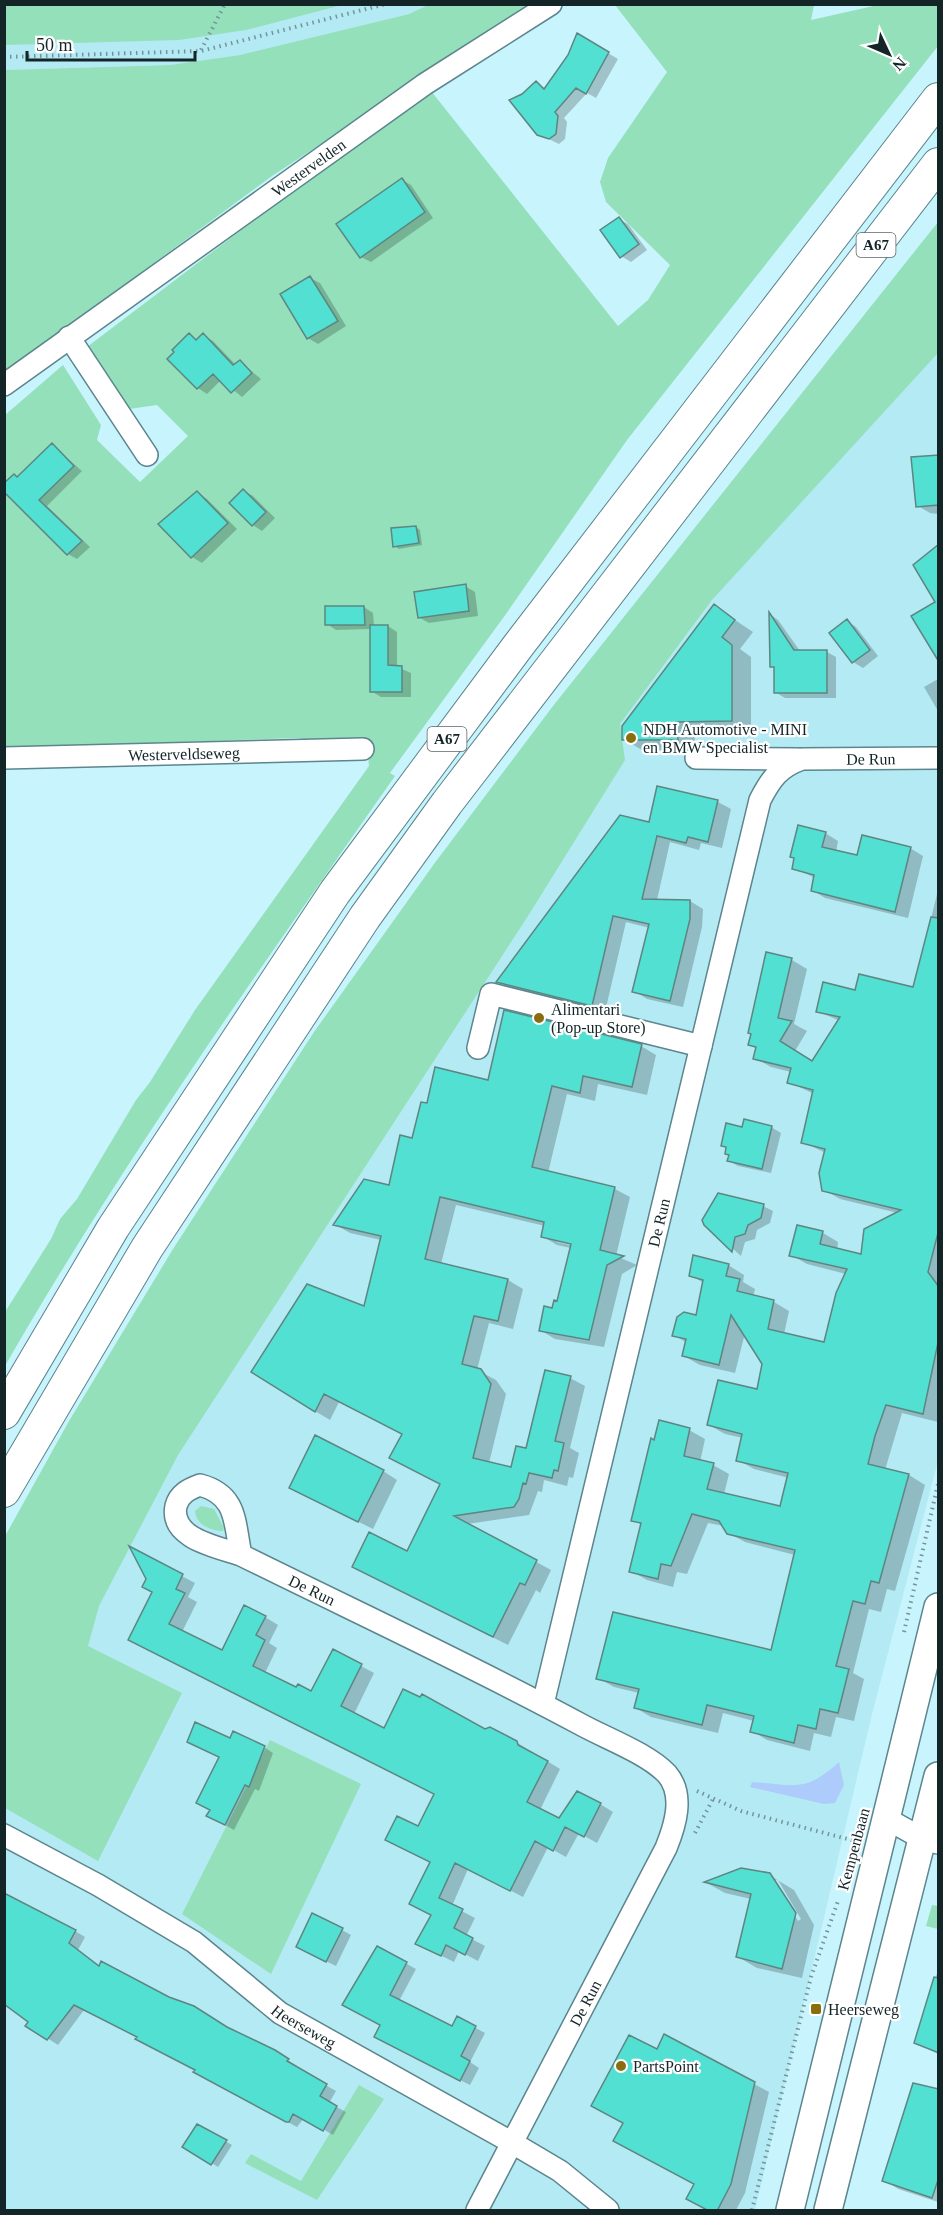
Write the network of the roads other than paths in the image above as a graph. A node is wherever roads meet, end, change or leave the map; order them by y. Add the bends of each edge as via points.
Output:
1 (551, 4) edge
2 (939, 99) edge
3 (939, 164) edge
4 (69, 337) junction
5 (4, 384) edge
6 (147, 455) dead end
7 (363, 748) dead end
8 (4, 758) edge
9 (696, 758) dead end
10 (939, 758) edge
11 (802, 759) junction
12 (701, 1046) junction
13 (478, 1048) dead end
14 (4, 1413) edge
15 (4, 1491) edge
16 (241, 1555) dead end
17 (939, 1607) edge
18 (543, 1704) junction
19 (939, 1776) edge
20 (887, 1819) junction
21 (932, 1828) edge
22 (4, 1834) edge
23 (511, 2142) junction
24 (477, 2211) edge
25 (608, 2211) edge
26 (789, 2211) edge
27 (828, 2211) edge

1 - 4 street, Westervelden via 425,84
2 - 14 highway, A67 via 334,892 113,1228
3 - 15 highway, A67 via 447,803 365,917 147,1248
4 - 5 street, Westervelden
4 - 6 street
7 - 8 street, Westerveldseweg
9 - 11 street, De Run
10 - 11 street, De Run
11 - 12 street, De Run via 787,764 773,776 760,800
12 - 13 street via 491,994
12 - 18 street, De Run
16 - 18 street, De Run
17 - 20 main road, Kempenbaan
18 - 23 street, De Run via 646,1759 668,1775 675,1791 677,1819 666,1848
19 - 21 main road
20 - 21 street
20 - 26 main road, Kempenbaan
21 - 27 main road
22 - 23 street, Heerseweg via 194,1942 280,2013
23 - 24 street, De Run
23 - 25 street, Heerseweg via 560,2171

